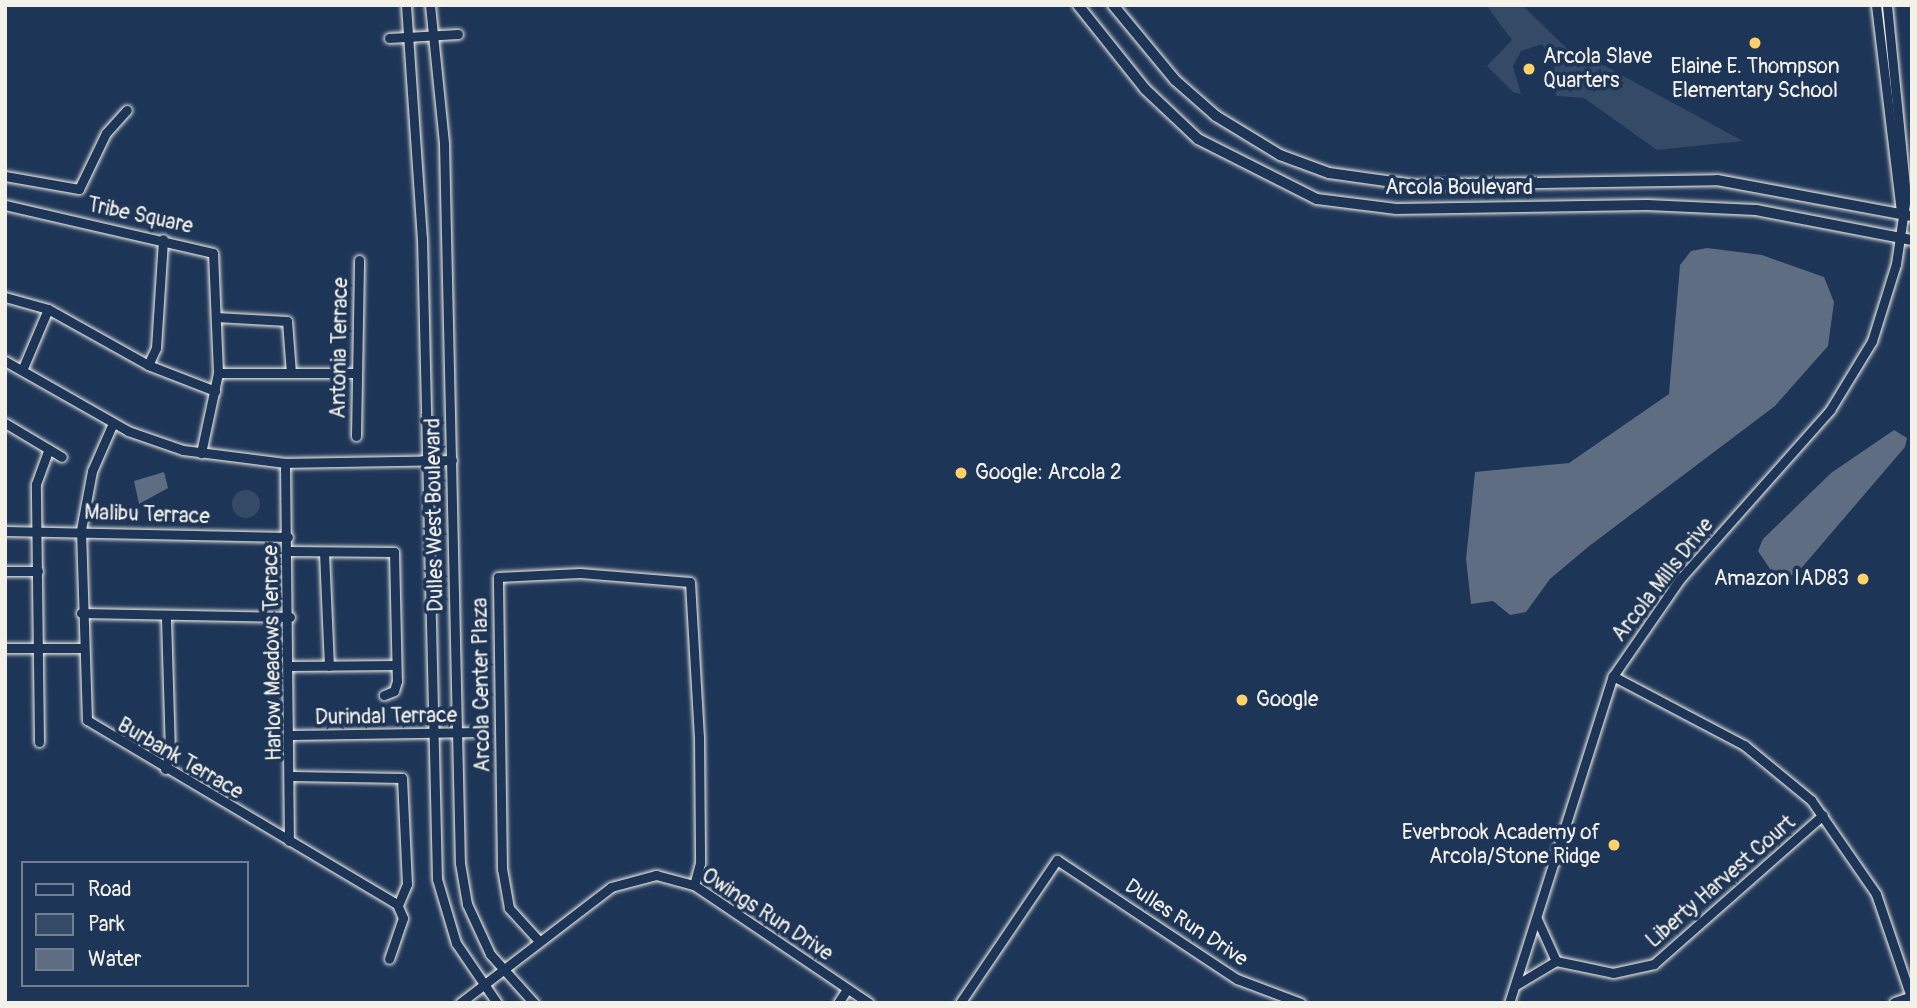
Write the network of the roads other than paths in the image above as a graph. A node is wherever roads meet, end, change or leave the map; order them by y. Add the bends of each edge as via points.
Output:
1 (406, 5) edge
2 (430, 5) edge
3 (1078, 5) edge
4 (1113, 5) edge
5 (1876, 5) edge
6 (1886, 5) edge
7 (457, 34) dead end
8 (433, 36) junction
9 (409, 37) junction
10 (389, 38) dead end
11 (127, 110) dead end
12 (5, 176) edge
13 (5, 205) edge
14 (1907, 215) edge
15 (1899, 237) junction
16 (163, 239) junction
17 (1912, 240) edge
18 (359, 260) dead end
19 (5, 297) edge
20 (48, 309) junction
21 (216, 317) junction
22 (5, 361) edge
23 (148, 366) junction
24 (23, 368) junction
25 (218, 373) junction
26 (291, 373) junction
27 (355, 373) junction
28 (215, 391) junction
29 (5, 423) edge
30 (113, 423) junction
31 (356, 436) dead end
32 (49, 449) junction
33 (201, 453) junction
34 (62, 457) dead end
35 (452, 460) junction
36 (427, 461) junction
37 (285, 463) junction
38 (81, 530) junction
39 (5, 531) edge
40 (37, 532) junction
41 (288, 537) junction
42 (289, 551) junction
43 (324, 552) junction
44 (37, 570) junction
45 (5, 571) edge
46 (81, 613) junction
47 (166, 615) junction
48 (290, 617) junction
49 (5, 648) edge
50 (37, 648) junction
51 (82, 648) junction
52 (396, 665) junction
53 (290, 666) junction
54 (329, 666) junction
55 (1613, 676) junction
56 (384, 695) dead end
57 (480, 732) dead end
58 (433, 733) junction
59 (457, 733) junction
60 (292, 735) junction
61 (39, 742) dead end
62 (165, 769) junction
63 (293, 776) junction
64 (1823, 815) junction
65 (289, 842) junction
66 (694, 884) junction
67 (398, 905) junction
68 (1537, 915) junction
69 (539, 941) junction
70 (389, 959) dead end
71 (1556, 961) junction
72 (502, 971) junction
73 (482, 986) junction
74 (1514, 988) junction
75 (847, 989) junction
76 (1911, 999) edge
77 (858, 1000) edge
78 (460, 1003) edge
79 (497, 1003) edge
80 (534, 1003) edge
81 (838, 1003) edge
82 (869, 1003) edge
83 (960, 1003) edge
84 (1301, 1003) edge
85 (1509, 1003) edge
86 (1895, 1003) edge

1 - 9 street, Dulles West Boulevard
2 - 8 street, Dulles West Boulevard
3 - 15 main road, Arcola Boulevard via 1145,89 1198,139 1317,199 1396,209 1731,209
4 - 14 main road, Arcola Boulevard via 1175,80 1216,116 1280,155 1329,173 1414,185 1717,180
5 - 14 street, Arcola Mills Drive
6 - 14 street, Arcola Mills Drive via 1905,154
7 - 8 street
8 - 9 street
8 - 35 street, Dulles West Boulevard via 444,144
9 - 10 street
9 - 36 street, Dulles West Boulevard
11 - 12 street via 106,132 79,189
13 - 16 street, Tribe Square
14 - 15 street, Arcola Mills Drive
15 - 17 main road, Arcola Boulevard
15 - 55 street, Arcola Mills Drive via 1878,325 1846,389 1680,579
16 - 21 street, Tribe Square via 213,253
16 - 23 street via 156,348
18 - 27 street, Antonia Terrace
19 - 20 street
20 - 23 street
20 - 24 street
21 - 25 street, Tribe Square
21 - 26 street via 287,321
22 - 24 street
23 - 28 street
24 - 30 street
25 - 26 street
25 - 28 street, Tribe Square
26 - 27 street
27 - 31 street, Antonia Terrace
28 - 33 street, Tribe Square
29 - 32 street
30 - 33 street
30 - 38 street, Burbank Terrace via 92,471
32 - 34 street
32 - 40 street via 36,484
33 - 37 street
35 - 36 street
35 - 59 street, Dulles West Boulevard
36 - 37 street
36 - 58 street, Dulles West Boulevard
37 - 41 street, Harlow Meadows Terrace
38 - 40 street, Malibu Terrace
38 - 41 street, Malibu Terrace
38 - 46 street, Burbank Terrace
39 - 40 street, Malibu Terrace
40 - 44 street
41 - 42 street, Harlow Meadows Terrace
42 - 43 street
42 - 48 street, Harlow Meadows Terrace
43 - 52 street via 394,552
43 - 54 street
44 - 45 street
44 - 50 street
46 - 47 street
46 - 51 street, Burbank Terrace
47 - 48 street
47 - 62 street via 170,753
48 - 53 street, Harlow Meadows Terrace
49 - 50 street
50 - 51 street
50 - 61 street
51 - 62 street, Burbank Terrace via 90,725
52 - 54 street
52 - 56 street via 396,687
53 - 54 street
53 - 60 street, Harlow Meadows Terrace
55 - 64 street via 1744,744
55 - 68 street, Arcola Mills Drive
57 - 59 street, Durindal Terrace
58 - 59 street, Durindal Terrace
58 - 60 street, Durindal Terrace
58 - 73 street, Dulles West Boulevard via 437,879 456,943
59 - 72 street, Dulles West Boulevard via 462,882 474,922
60 - 63 street, Harlow Meadows Terrace
62 - 65 street, Burbank Terrace
63 - 65 street, Harlow Meadows Terrace
63 - 67 street via 402,778 407,884
64 - 71 street, Liberty Harvest Court via 1654,964 1613,973
64 - 76 street via 1876,894
65 - 67 street, Burbank Terrace
66 - 69 street, Owings Run Drive via 656,875 628,878
66 - 69 street, Arcola Center Plaza via 700,863 699,737 690,582 580,573 498,577 502,869 509,908
66 - 75 street, Owings Run Drive
67 - 70 street via 403,918
68 - 71 street
68 - 74 street, Arcola Mills Drive
69 - 72 street, Owings Run Drive
71 - 74 street
72 - 73 street, Owings Run Drive
72 - 80 street, Dulles West Boulevard
73 - 78 street, Owings Run Drive
73 - 79 street, Dulles West Boulevard
74 - 85 street, Arcola Mills Drive
75 - 77 street, Owings Run Drive
75 - 81 street
76 - 86 main road
77 - 82 street, Owings Run Drive
83 - 84 street, Dulles Run Drive via 1057,860 1237,979

